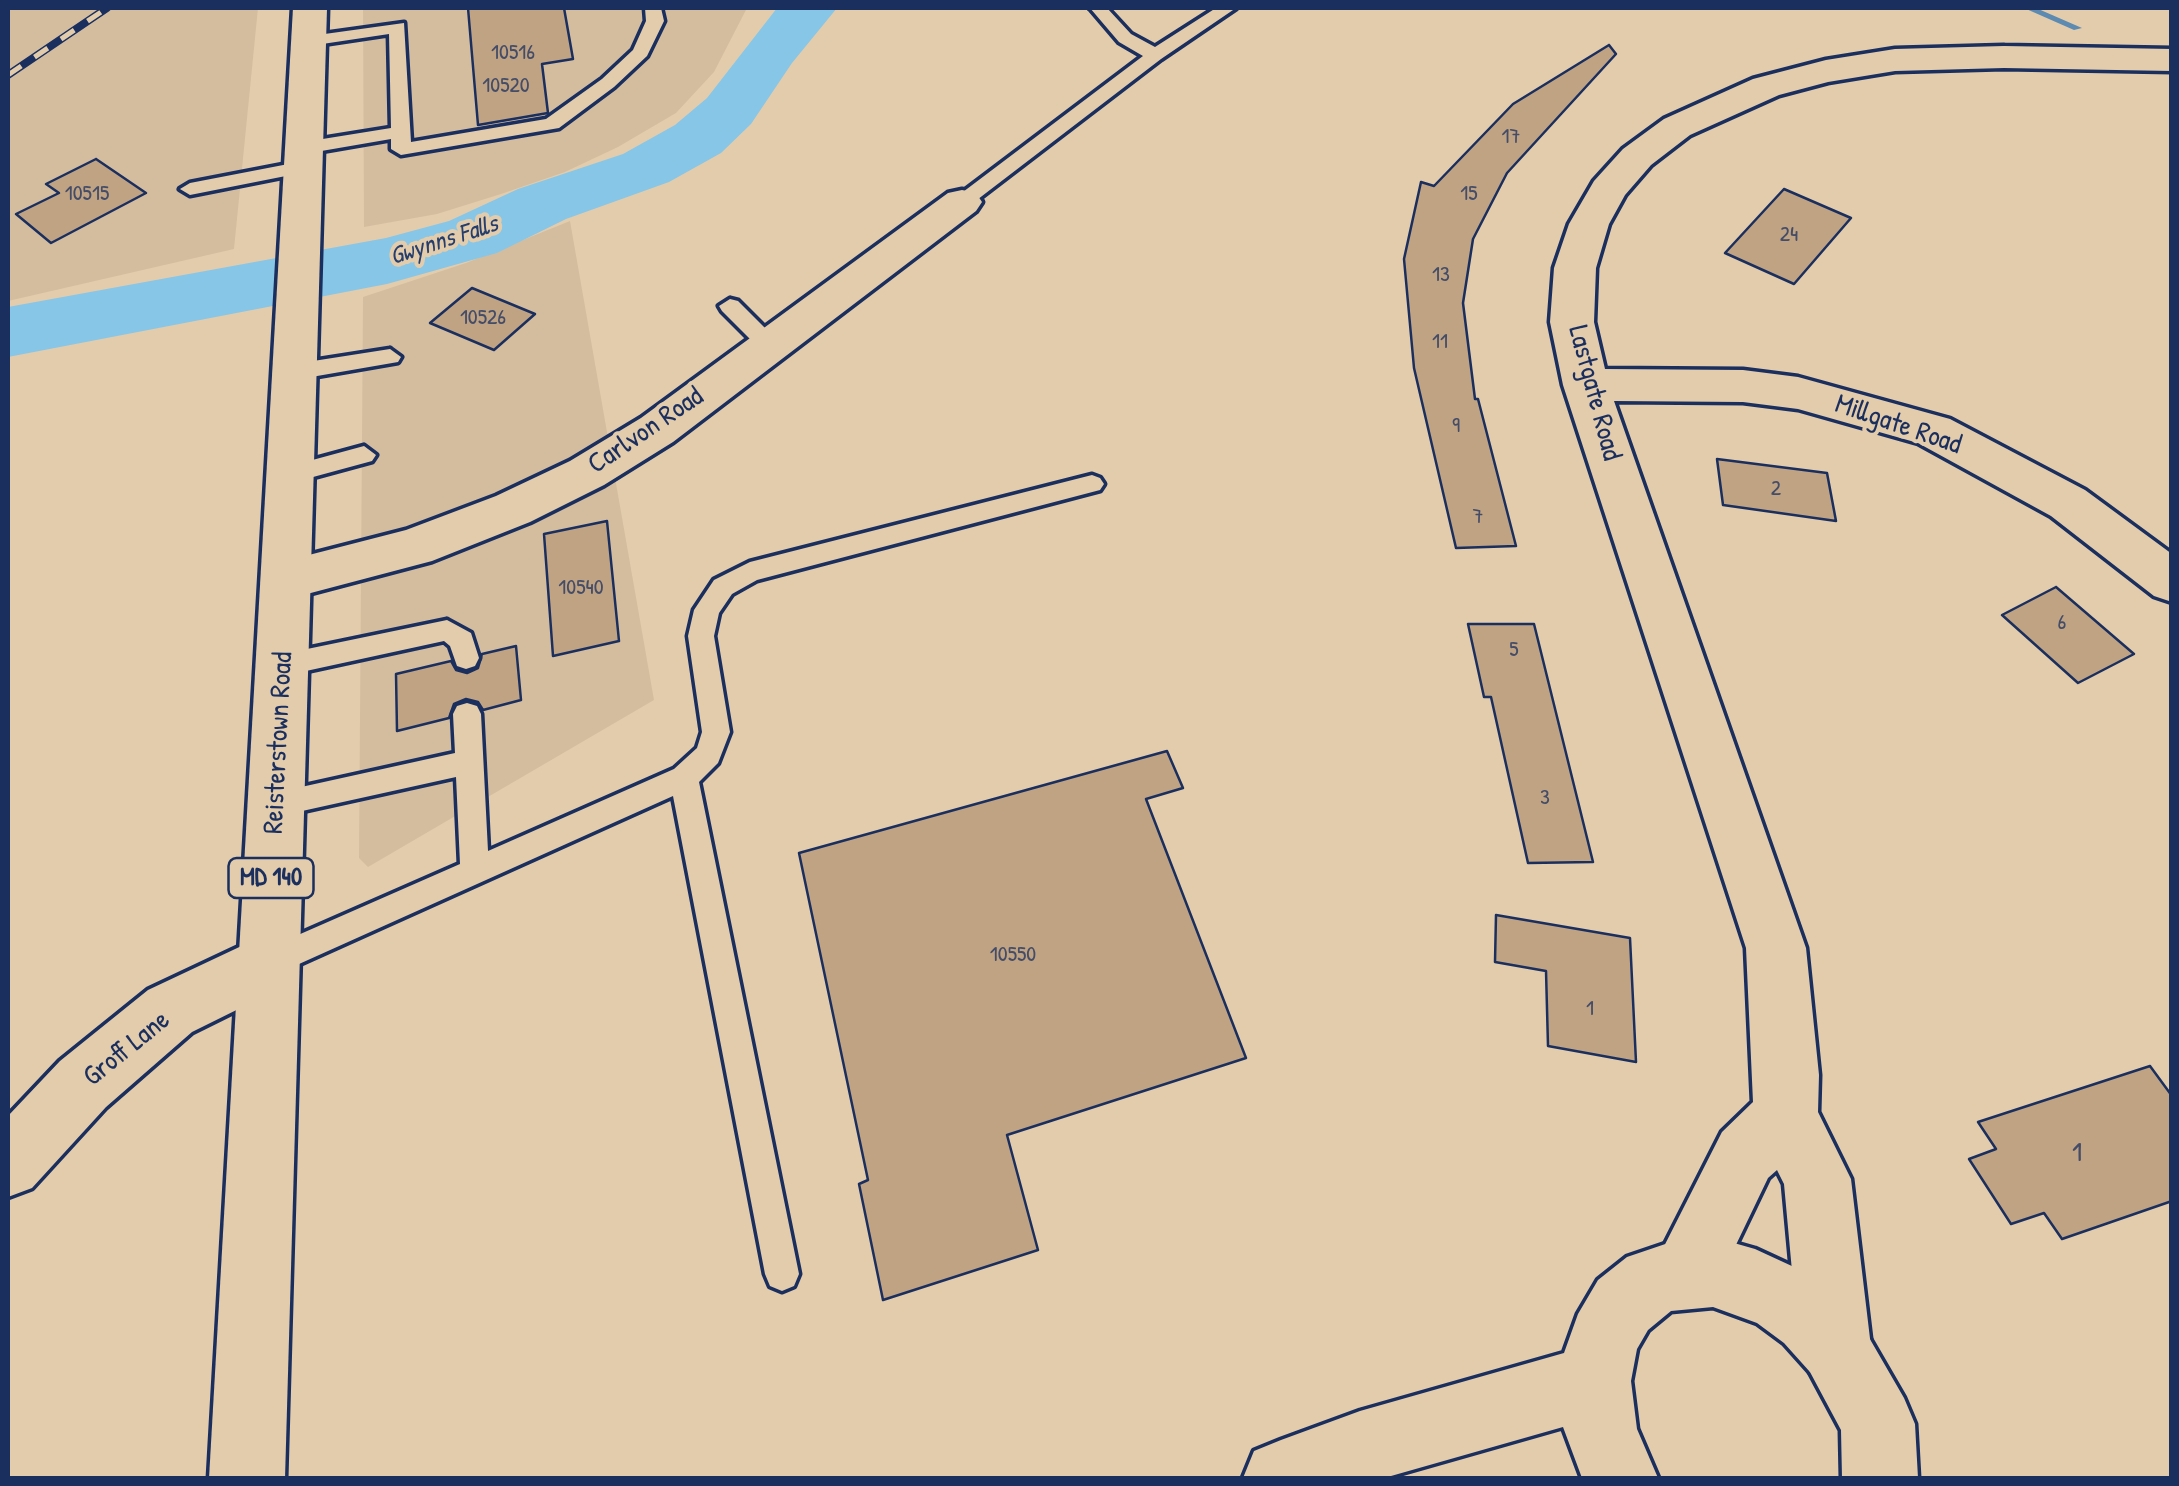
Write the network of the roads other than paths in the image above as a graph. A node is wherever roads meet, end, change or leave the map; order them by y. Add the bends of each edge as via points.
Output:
1 (653, 8) edge
2 (1098, 8) edge
3 (1227, 8) edge
4 (398, 18) edge
5 (310, 24) edge
6 (1155, 55) junction
7 (2172, 60) edge
8 (401, 132) junction
9 (304, 158) junction
10 (190, 189) dead end
11 (962, 202) joint
12 (730, 306) dead end
13 (768, 344) junction
14 (295, 347) junction
15 (390, 357) dead end
16 (1586, 385) junction
17 (364, 455) dead end
18 (291, 474) junction
19 (1092, 484) dead end
20 (288, 579) junction
21 (2172, 582) edge
22 (466, 658) dead end
23 (283, 665) junction
24 (467, 714) dead end
25 (469, 762) junction
26 (684, 778) junction
27 (275, 804) junction
28 (475, 870) junction
29 (266, 964) junction
30 (1785, 1117) junction
31 (8, 1164) edge
32 (1686, 1272) junction
33 (782, 1274) dead end
34 (1835, 1347) junction
35 (1595, 1381) junction
36 (1894, 1460) edge
37 (247, 1478) edge
38 (1281, 1478) edge
39 (1620, 1478) edge

1 - 8 lane via 642,52 552,124 401,149
2 - 6 lane via 1124,38
3 - 6 lane
4 - 5 lane
4 - 8 lane
5 - 9 street, Reisterstown Road / MD 140
6 - 11 lane
7 - 16 street, Lastgate Road via 1895,60 1766,86 1677,127 1608,190 1589,224 1574,268 1572,322
8 - 9 lane
9 - 10 lane
9 - 14 street, Reisterstown Road / MD 140
11 - 13 street, Carlvon Road
12 - 13 lane
13 - 20 street, Carlvon Road via 657,430 513,510 414,547
14 - 15 lane
14 - 18 street, Reisterstown Road / MD 140
16 - 21 street, Millgate Road via 1780,390 1934,431 2068,503
16 - 30 street, Lastgate Road via 1776,948
17 - 18 lane
18 - 20 street, Reisterstown Road / MD 140
19 - 26 lane via 750,572 722,587 701,636 716,732 708,756
20 - 23 street, Reisterstown Road / MD 140
22 - 23 lane via 462,640 447,630
23 - 27 street, Reisterstown Road / MD 140
24 - 25 lane
25 - 27 lane
25 - 28 lane
26 - 28 lane
26 - 33 lane
27 - 29 street, Reisterstown Road / MD 140
28 - 29 lane
29 - 31 street, Groff Lane via 170,1012 83,1084
29 - 37 street, Reisterstown Road / MD 140
30 - 32 street via 1745,1154
30 - 34 street, Lastgate Road via 1817,1179
32 - 34 street via 1755,1284 1809,1318
32 - 35 street via 1652,1282 1624,1305 1603,1340
34 - 36 street
35 - 38 street via 1360,1448
35 - 39 street via 1600,1430

